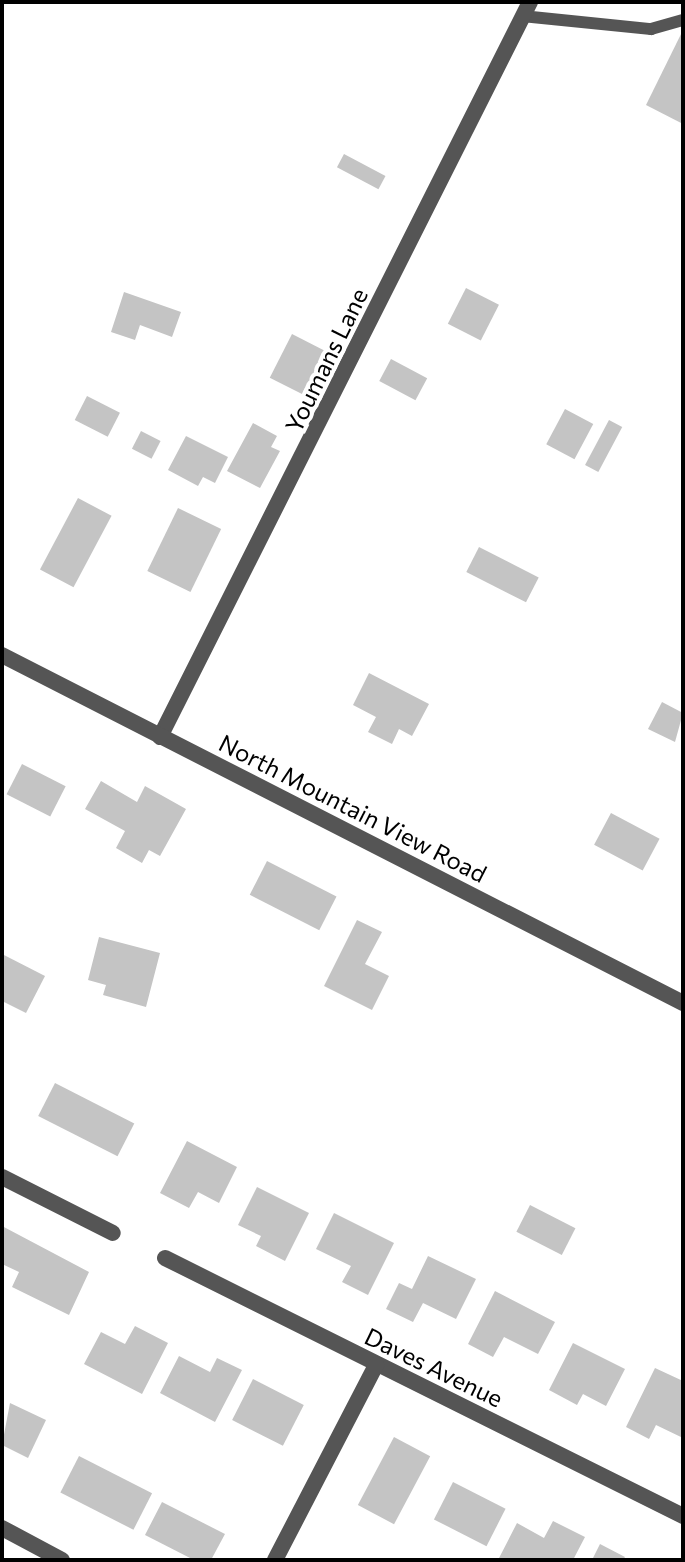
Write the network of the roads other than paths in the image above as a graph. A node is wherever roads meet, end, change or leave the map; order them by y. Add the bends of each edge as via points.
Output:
1 (526, 9) edge
2 (683, 20) edge
3 (2, 655) edge
4 (160, 737) junction
5 (683, 1003) edge
6 (2, 1177) edge
7 (113, 1233) dead end
8 (165, 1258) dead end
9 (376, 1365) junction
10 (683, 1516) edge
11 (2, 1528) edge
12 (62, 1560) edge
13 (275, 1560) edge

1 - 2 lane via 651,29
1 - 4 street, Youmans Lane
3 - 4 street, North Mountain View Road
4 - 5 street, North Mountain View Road
6 - 7 street
8 - 9 street, Daves Avenue
9 - 10 street, Daves Avenue
9 - 13 street
11 - 12 street

